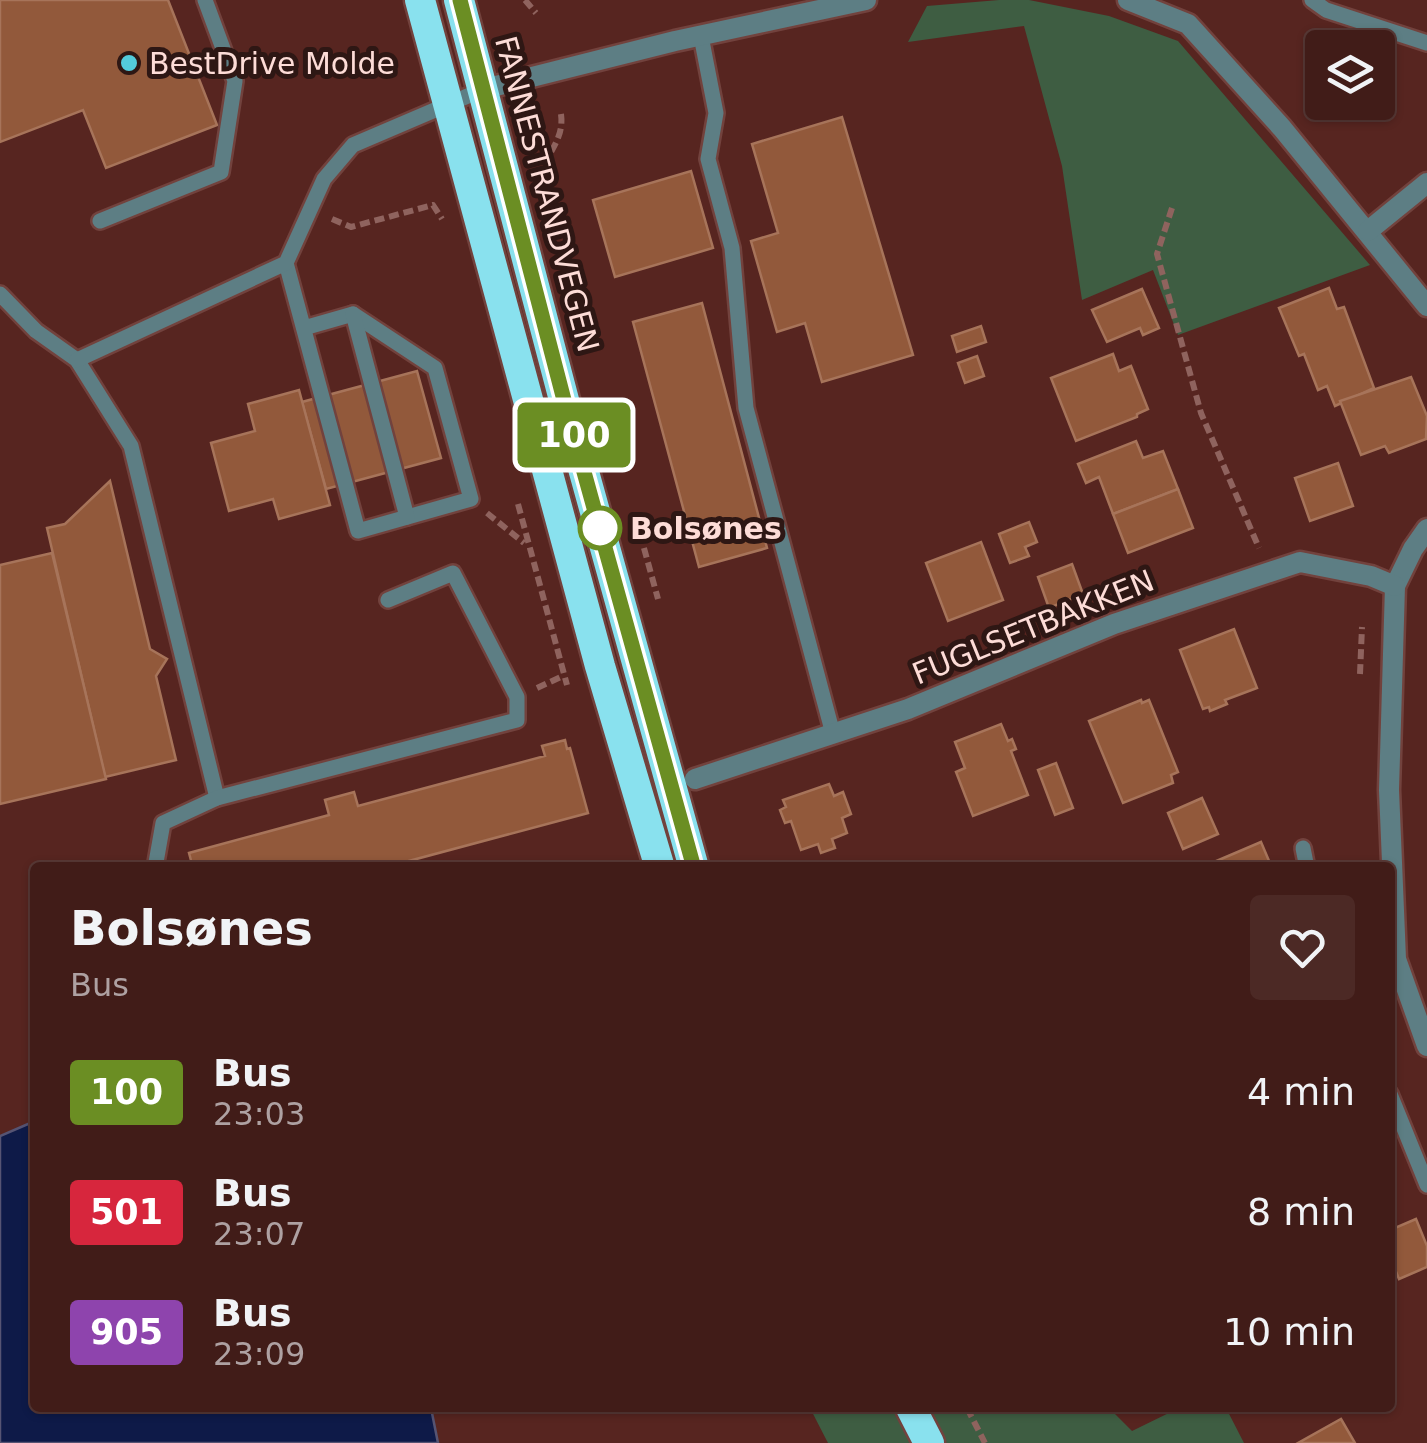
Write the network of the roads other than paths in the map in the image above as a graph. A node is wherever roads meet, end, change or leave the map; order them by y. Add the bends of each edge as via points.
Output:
1 (205, 0) edge
2 (420, 0) edge
3 (460, 0) edge
4 (866, 0) edge
5 (1128, 0) edge
6 (1312, 0) edge
7 (702, 36) junction
8 (1427, 43) edge
9 (484, 89) junction
10 (446, 104) junction
11 (1427, 183) edge
12 (100, 220) dead end
13 (1368, 231) junction
14 (286, 263) junction
15 (0, 294) edge
16 (1427, 306) edge
17 (353, 314) junction
18 (304, 328) junction
19 (78, 360) junction
20 (407, 517) junction
21 (1427, 530) edge
22 (1396, 586) junction
23 (388, 600) dead end
24 (833, 734) junction
25 (695, 779) dead end
26 (217, 798) junction
27 (1303, 848) dead end
28 (156, 862) edge
29 (658, 862) edge
30 (692, 862) edge
31 (1306, 862) edge
32 (1391, 862) edge
33 (1395, 938) edge
34 (1427, 1046) edge
35 (1395, 1106) edge
36 (1427, 1185) edge
37 (913, 1412) edge
38 (929, 1443) edge

1 - 12 lane via 235,82 222,172
2 - 10 highway
3 - 9 highway, FANNESTRANDVEGEN
4 - 7 street
5 - 13 street via 1188,24
6 - 8 lane
7 - 9 street
7 - 24 lane via 716,113 708,159 732,248 746,408
9 - 10 lane
9 - 30 highway, FANNESTRANDVEGEN
10 - 14 lane via 353,145 324,179
10 - 29 highway
11 - 13 street
13 - 16 street
14 - 18 lane
14 - 19 lane
15 - 19 lane
17 - 18 lane
17 - 20 lane
17 - 20 lane via 435,368 471,499
18 - 20 lane via 358,531
19 - 26 lane via 131,446
21 - 22 street
22 - 24 street, FUGLSETBAKKEN via 1300,562 1114,624
22 - 32 street
23 - 26 lane via 453,573 517,697 517,720
24 - 25 street, FUGLSETBAKKEN
26 - 28 lane via 163,823
27 - 31 lane
33 - 34 street via 1396,959
35 - 36 lane
37 - 38 highway

